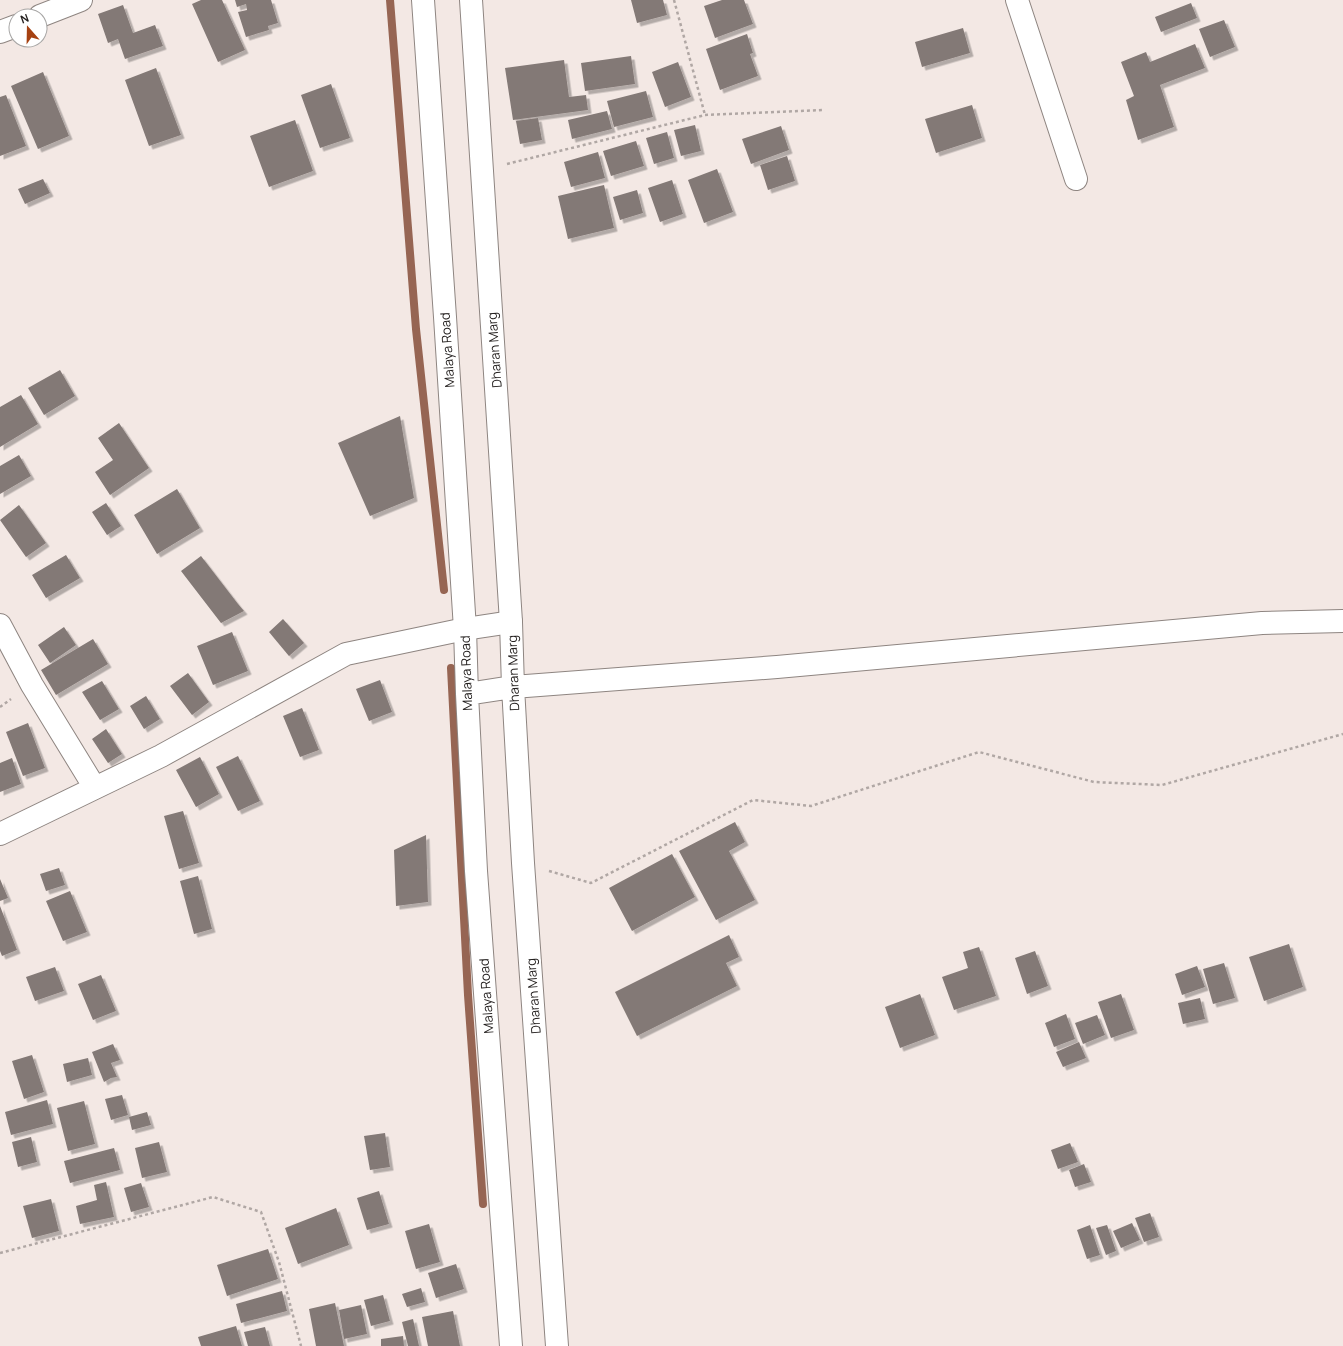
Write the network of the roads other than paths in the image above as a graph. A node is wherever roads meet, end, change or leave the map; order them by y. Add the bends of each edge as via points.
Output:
1 (81, 0) edge
2 (423, 0) edge
3 (471, 0) edge
4 (1017, 0) edge
5 (48, 13) edge
6 (1076, 179) dead end
7 (1343, 621) edge
8 (511, 622) junction
9 (0, 625) edge
10 (465, 629) junction
11 (513, 687) junction
12 (467, 694) junction
13 (95, 788) junction
14 (0, 834) edge
15 (511, 1346) edge
16 (557, 1346) edge

1 - 5 main road
2 - 10 main road, Malaya Road
3 - 8 main road, Dharan Marg
4 - 6 main road
7 - 11 main road via 1262,623 777,668
8 - 10 main road
8 - 11 main road, Dharan Marg
9 - 13 main road via 32,685
10 - 12 main road, Malaya Road
10 - 13 main road via 346,654 161,756
11 - 12 main road
11 - 16 main road, Dharan Marg
12 - 15 main road, Malaya Road via 476,871
13 - 14 main road

